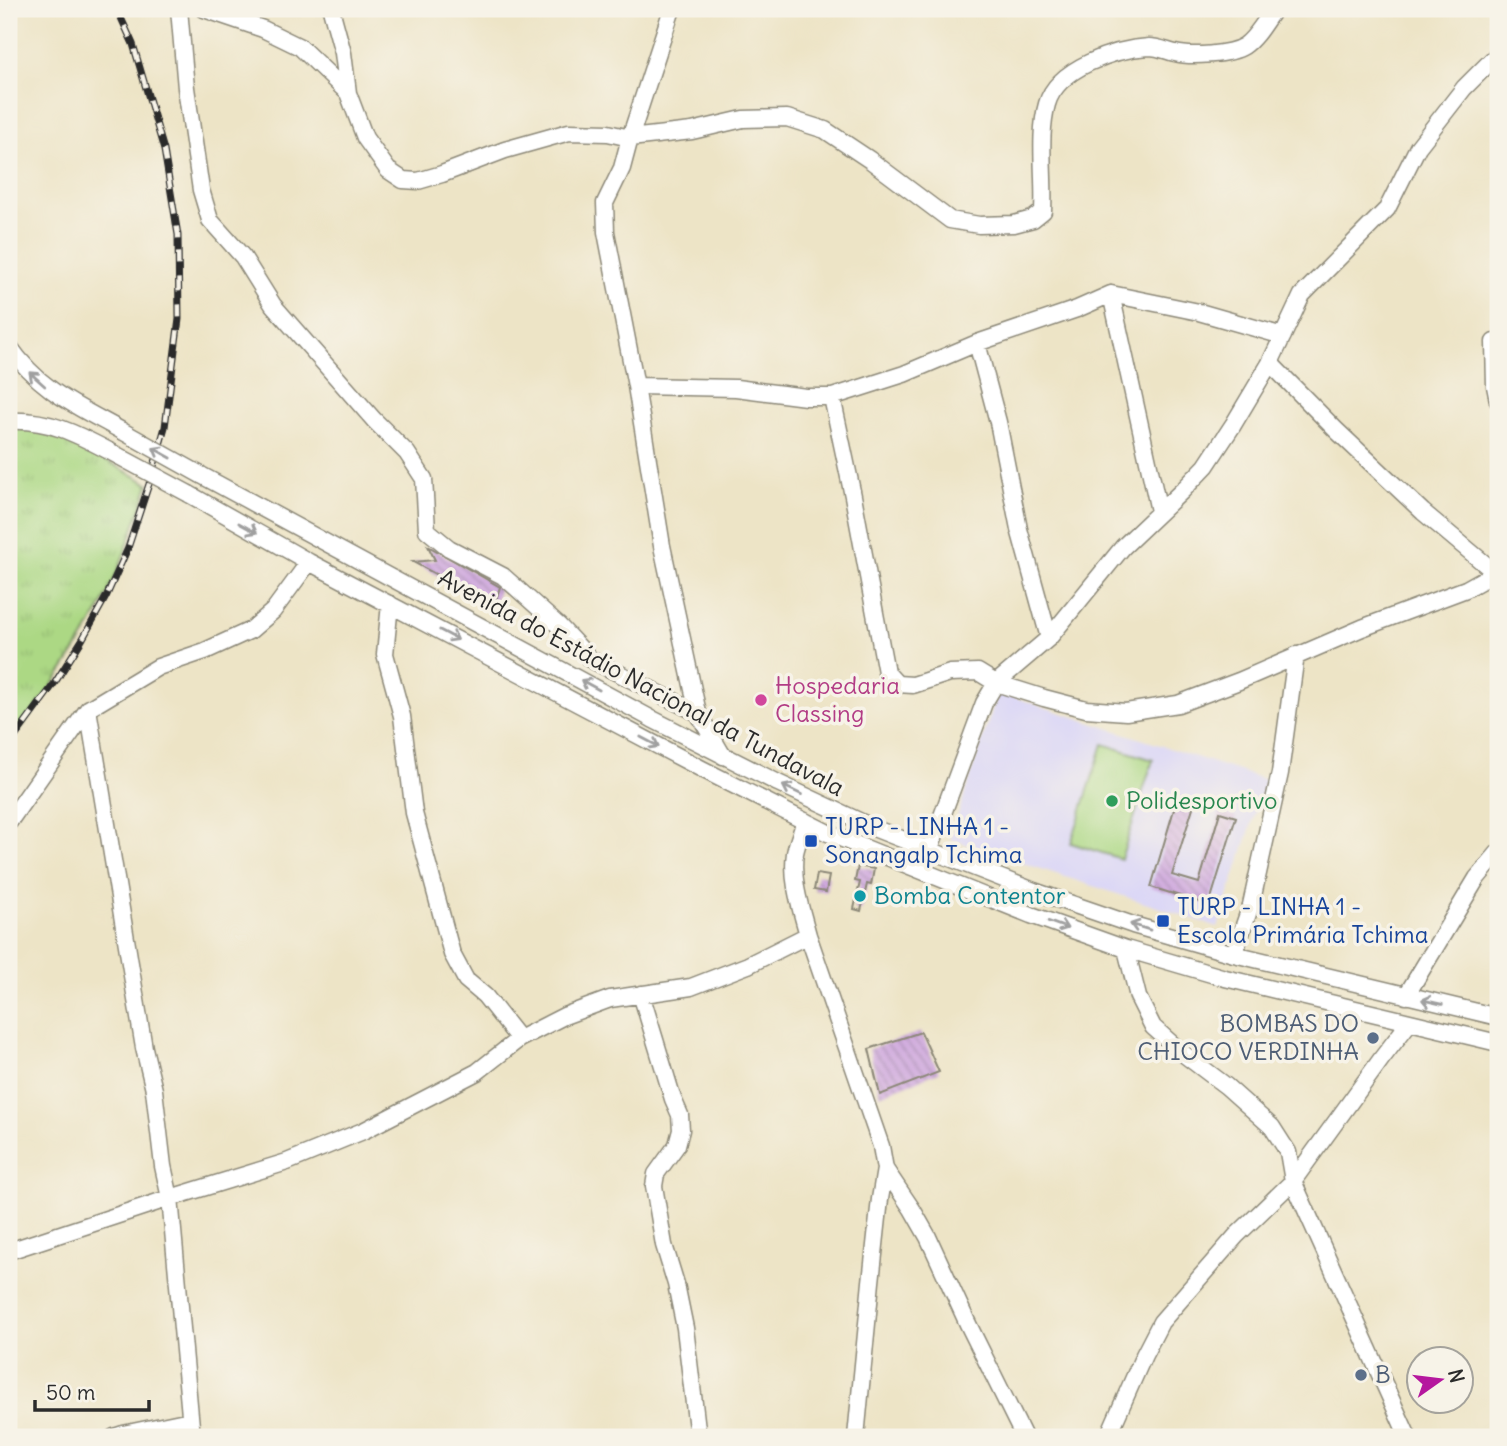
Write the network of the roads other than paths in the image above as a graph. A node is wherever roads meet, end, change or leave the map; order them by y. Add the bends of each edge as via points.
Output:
1 (179, 9) edge
2 (204, 9) edge
3 (331, 9) edge
4 (672, 9) edge
5 (1274, 9) edge
6 (1498, 54) edge
7 (348, 93) junction
8 (630, 138) junction
9 (1111, 294) junction
10 (1283, 336) junction
11 (1494, 342) dead end
12 (977, 343) junction
13 (9, 346) edge
14 (1270, 363) junction
15 (636, 386) junction
16 (832, 397) junction
17 (1498, 401) edge
18 (9, 421) edge
19 (1159, 511) junction
20 (309, 562) junction
21 (1497, 573) edge
22 (390, 604) junction
23 (1049, 638) junction
24 (1296, 655) junction
25 (996, 684) junction
26 (88, 709) junction
27 (698, 713) junction
28 (723, 756) junction
29 (805, 821) junction
30 (9, 822) edge
31 (929, 851) junction
32 (1498, 853) edge
33 (808, 935) junction
34 (1126, 949) junction
35 (1234, 954) junction
36 (641, 994) junction
37 (1406, 996) junction
38 (1498, 1017) edge
39 (1409, 1023) junction
40 (519, 1039) junction
41 (1498, 1043) edge
42 (885, 1169) junction
43 (1293, 1181) junction
44 (170, 1198) junction
45 (9, 1251) edge
46 (190, 1420) junction
47 (114, 1437) edge
48 (192, 1437) edge
49 (698, 1437) edge
50 (856, 1437) edge
51 (1024, 1437) edge
52 (1104, 1437) edge
53 (1408, 1437) edge

1 - 27 street via 201,190 210,220 243,257 273,305 407,453 424,479 426,530 449,548 503,576 590,659
2 - 7 street via 300,47
3 - 7 street
4 - 8 street
5 - 8 street via 1244,46 1230,51 1178,54 1152,47 1122,51 1088,63 1059,82 1047,103 1044,123 1043,211 1014,225 950,220 825,130 786,118 743,119
6 - 10 street via 1464,88 1418,147 1387,209 1302,295
7 - 8 street via 365,138 388,170 403,180 418,181 569,132
8 - 15 street via 605,204 606,232
9 - 10 street
9 - 12 street
9 - 19 street
10 - 14 street
11 - 17 street
12 - 16 street via 904,374
12 - 23 street
28 -> 13 street, Avenida do Estádio Nacional da Tundavala, bridge via 52,392
14 - 19 street via 1206,466
14 - 21 street via 1423,512
15 - 16 street via 736,388
15 - 27 street via 662,546
16 - 25 street via 886,672 897,684 978,672
18 -> 20 street, Avenida do Estádio Nacional da Tundavala, bridge via 72,431
19 - 23 street via 1123,547
20 - 22 street, Avenida do Estádio Nacional da Tundavala
20 - 26 street via 273,611 251,630 158,667
21 - 24 street
22 -> 29 street, Avenida do Estádio Nacional da Tundavala
22 - 40 street via 385,654 402,716 414,813 452,954 466,980
23 - 25 street
24 - 25 street via 1178,704 1126,712 1086,709
24 - 35 street via 1280,773 1251,905
25 - 31 street via 984,703
26 - 30 street
26 - 44 street
27 - 28 street
31 -> 28 street, Avenida do Estádio Nacional da Tundavala
29 - 33 street via 795,853 795,878
29 -> 34 street, Avenida do Estádio Nacional da Tundavala via 1031,915
35 -> 31 street, Avenida do Estádio Nacional da Tundavala via 1133,925
32 - 37 street via 1476,877
33 - 36 street via 691,987
33 - 42 street
34 - 39 street, Avenida do Estádio Nacional da Tundavala
34 - 43 street via 1138,997 1153,1027 1272,1127 1288,1152
35 - 37 street, Avenida do Estádio Nacional da Tundavala
36 - 40 street via 598,1003
36 - 49 street via 680,1115 677,1145 656,1174 654,1186 685,1328
38 -> 37 street, Avenida do Estádio Nacional da Tundavala
39 - 41 street, Avenida do Estádio Nacional da Tundavala
39 - 43 street
40 - 44 street via 477,1072 363,1130 287,1162
42 - 50 street
42 - 51 street via 928,1237
43 - 52 street via 1236,1236 1161,1322
43 - 53 street
44 - 45 street
44 - 46 street
46 - 47 street
46 - 48 street

